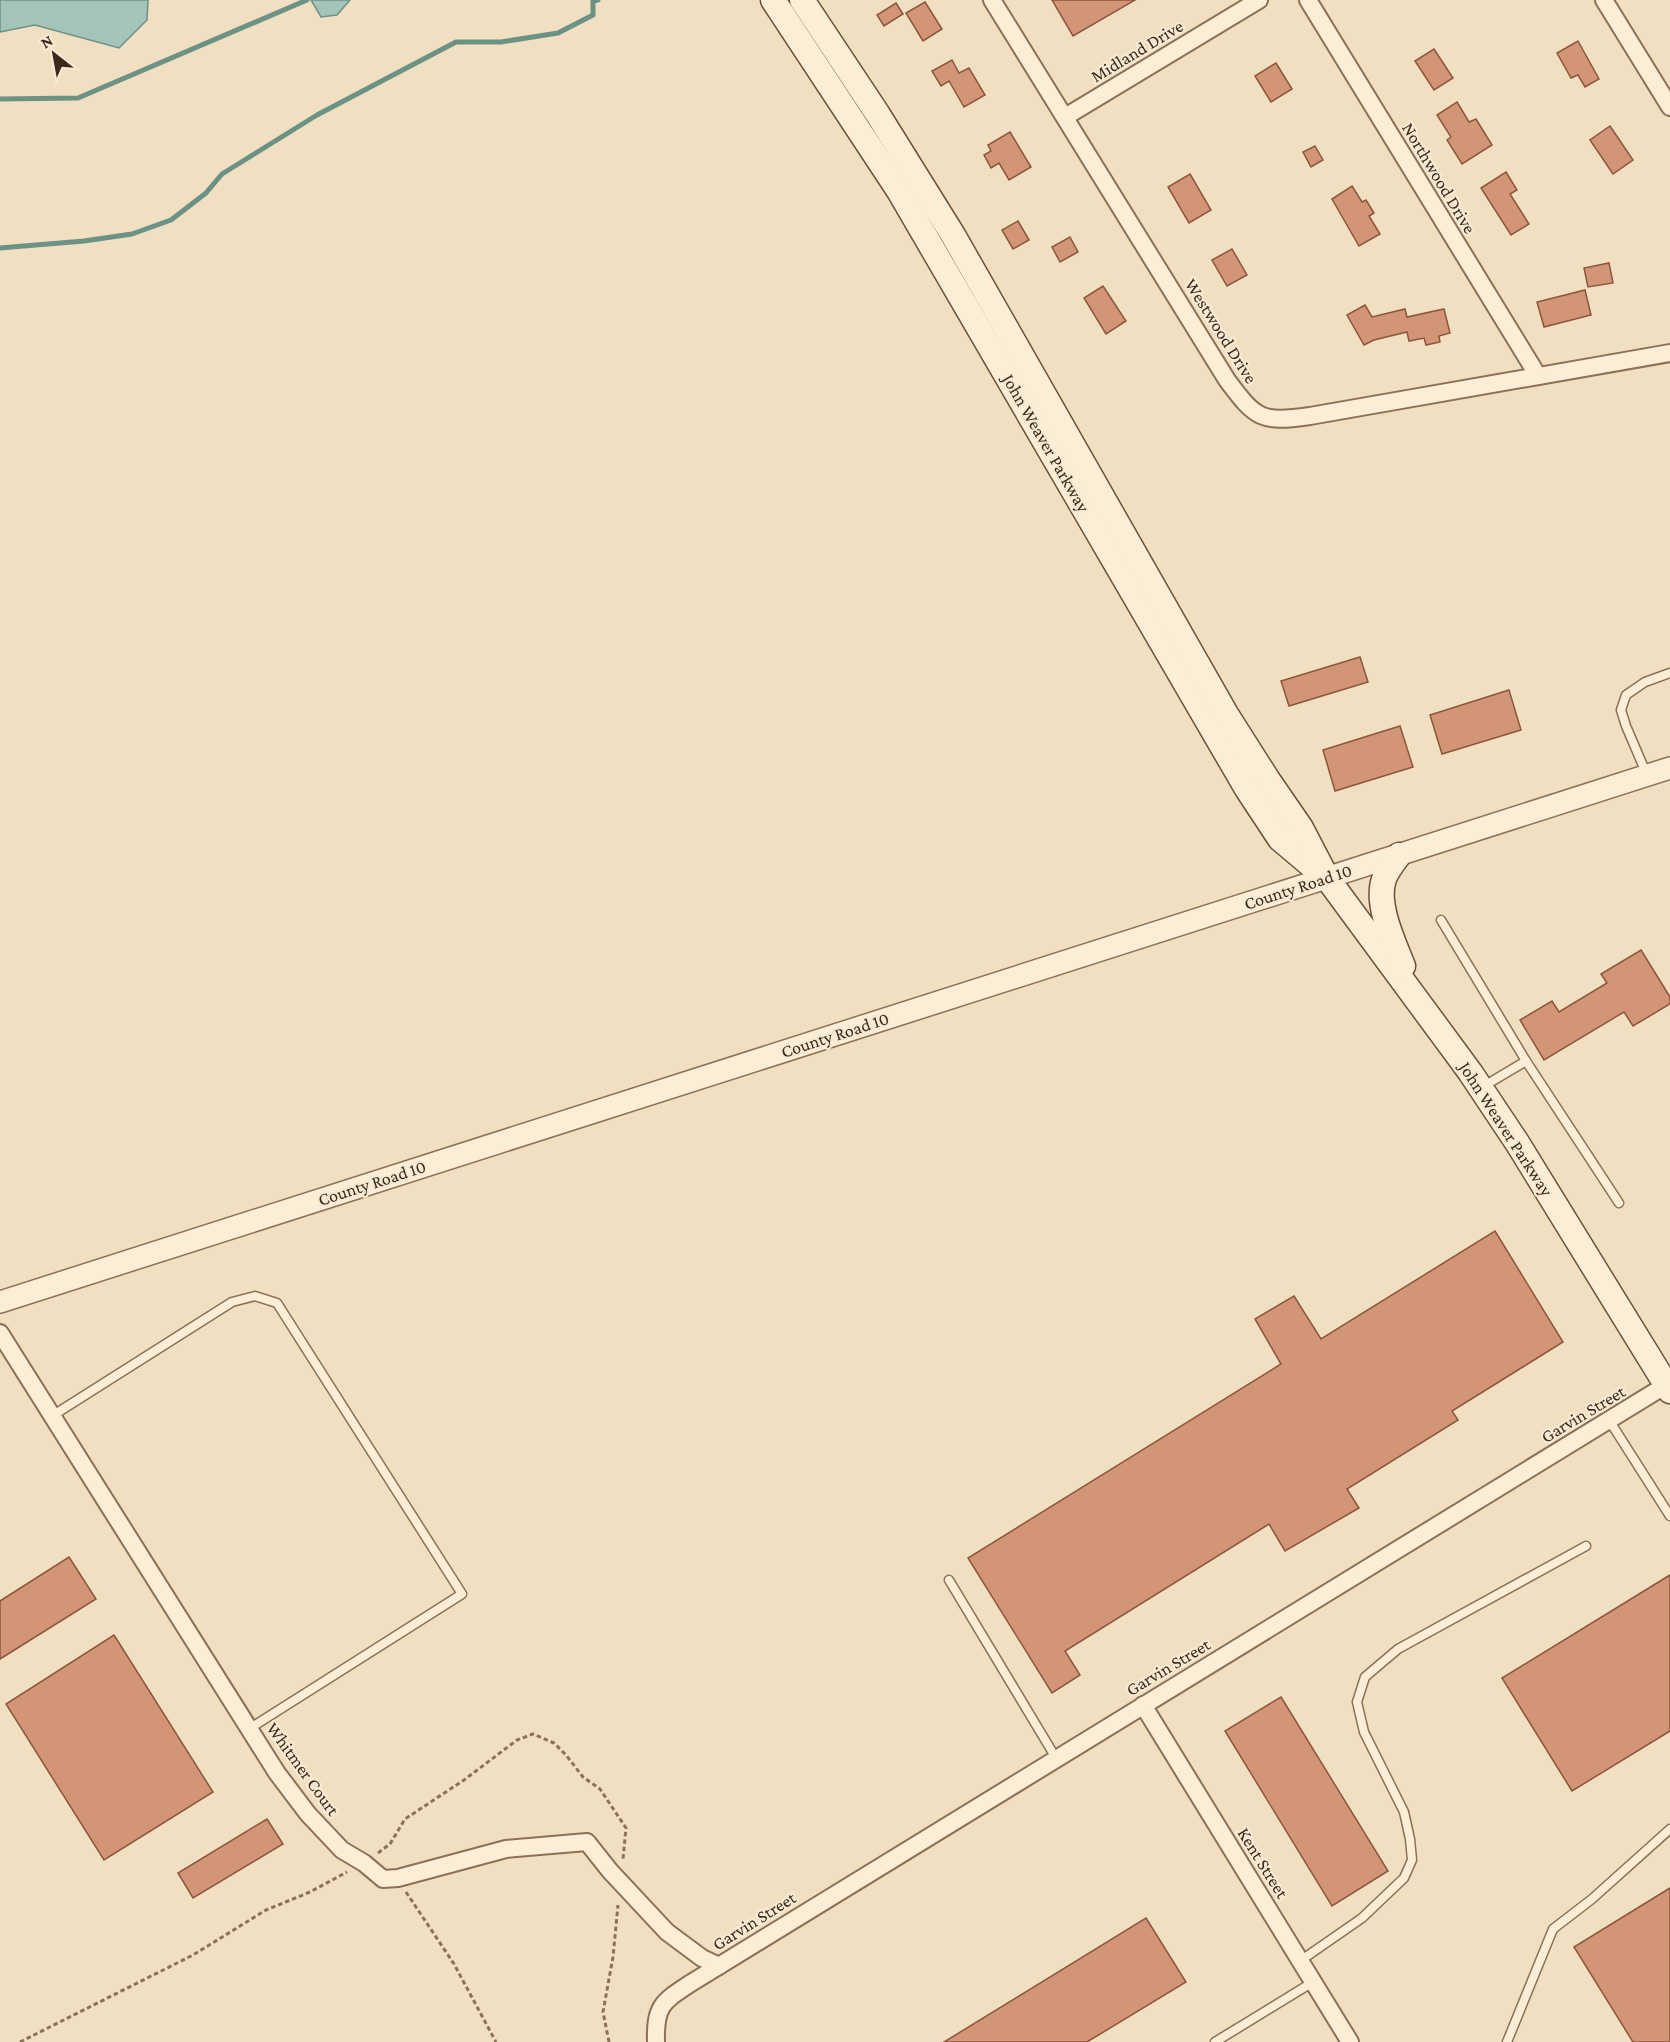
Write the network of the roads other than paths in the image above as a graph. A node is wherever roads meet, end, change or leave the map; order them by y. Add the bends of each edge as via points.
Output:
1 (773, 0) edge
2 (802, 0) edge
3 (992, 0) edge
4 (1259, 0) edge
5 (1308, 0) edge
6 (1604, 0) edge
7 (1670, 107) edge
8 (1065, 117) junction
9 (1670, 353) edge
10 (1538, 376) junction
11 (1670, 673) edge
12 (1670, 768) edge
13 (1647, 775) junction
14 (1399, 855) junction
15 (1327, 878) junction
16 (1441, 920) dead end
17 (1414, 994) junction
18 (1526, 1061) junction
19 (1481, 1088) junction
20 (1619, 1203) dead end
21 (0, 1302) edge
22 (0, 1334) edge
23 (1668, 1388) edge
24 (52, 1416) junction
25 (1609, 1420) junction
26 (1670, 1516) edge
27 (1586, 1546) dead end
28 (949, 1580) dead end
29 (1143, 1705) junction
30 (249, 1729) junction
31 (1056, 1758) junction
32 (1670, 1829) edge
33 (1300, 1961) junction
34 (719, 1966) junction
35 (1313, 1982) junction
36 (1347, 2041) edge
37 (656, 2042) edge
38 (1215, 2042) edge
39 (1507, 2042) edge

1 - 15 main road, John Weaver Parkway via 899,191 1247,789 1280,839
2 - 15 main road, John Weaver Parkway via 947,226 1226,714 1301,828
3 - 8 street, Westwood Drive
4 - 8 street, Midland Drive
5 - 10 street, Northwood Drive
6 - 7 street
8 - 10 street, Westwood Drive via 1227,380 1260,417 1280,420 1310,416
9 - 10 street, Westwood Drive
11 - 13 lane via 1645,682 1626,695 1621,710
12 - 13 street, County Road 10
13 - 14 street, County Road 10
14 - 15 street, County Road 10
14 - 17 main road via 1383,881 1382,898 1388,927
15 - 17 main road, John Weaver Parkway
15 - 21 street, County Road 10
16 - 18 lane
17 - 19 main road, John Weaver Parkway
18 - 19 lane
18 - 20 lane
19 - 23 main road, John Weaver Parkway
22 - 24 street, Whitmer Court
23 - 25 street, Garvin Street
24 - 30 street, Whitmer Court
24 - 30 lane via 232,1302 255,1296 277,1304 462,1594
25 - 26 lane
25 - 29 street, Garvin Street
27 - 33 lane via 1398,1649 1365,1677 1357,1702 1364,1732 1404,1812 1412,1860 1404,1878 1362,1918
28 - 31 lane
29 - 31 street, Garvin Street
29 - 33 street, Kent Street
30 - 34 street, Whitmer Court via 308,1814 342,1850 383,1879 506,1849 587,1842 667,1932
31 - 34 street, Garvin Street
32 - 39 lane via 1553,1929
33 - 35 street, Kent Street
34 - 37 street, Garvin Street via 668,1999 655,2019
35 - 36 street, Kent Street
35 - 38 lane

